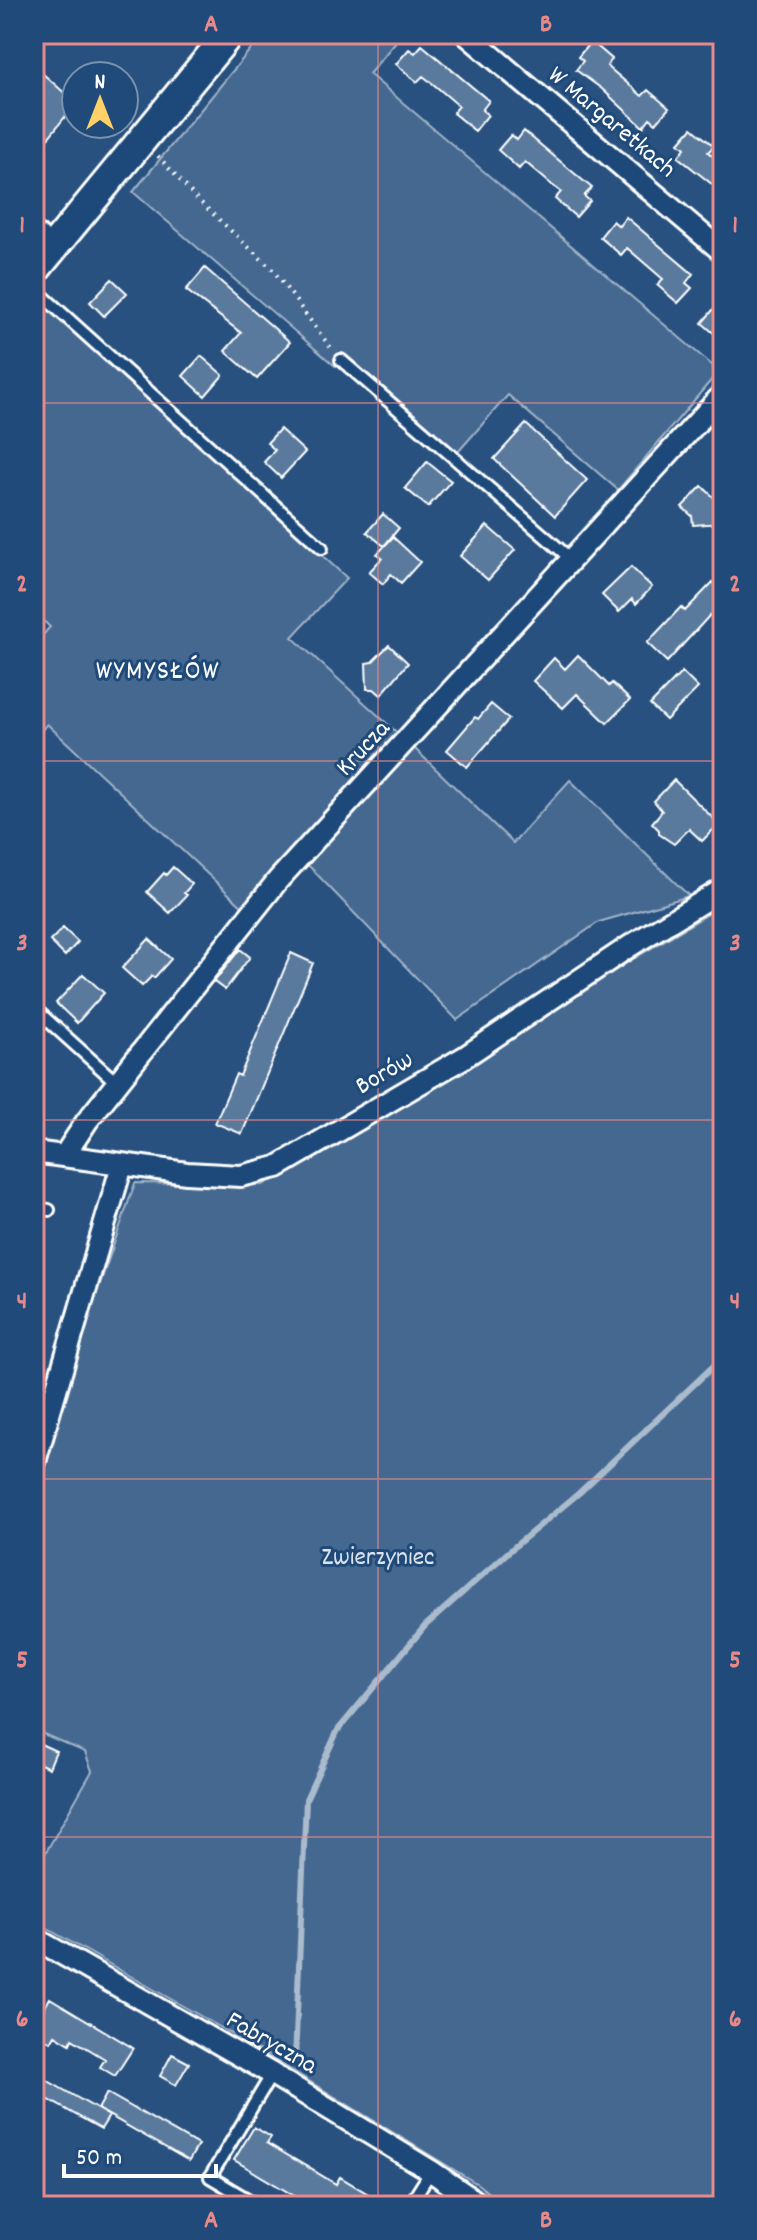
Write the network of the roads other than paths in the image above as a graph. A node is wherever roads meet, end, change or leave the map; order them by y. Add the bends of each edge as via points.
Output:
1 (229, 34) edge
2 (466, 34) edge
3 (34, 225) edge
4 (723, 252) edge
5 (40, 266) edge
6 (341, 360) road end
7 (723, 394) edge
8 (322, 548) dead end
9 (572, 560) junction
10 (723, 889) edge
11 (34, 1008) edge
12 (117, 1083) junction
13 (34, 1152) edge
14 (64, 1156) junction
15 (122, 1165) junction
16 (34, 1207) edge
17 (49, 1210) dead end
18 (34, 1465) edge
19 (34, 1938) edge
20 (272, 2074) junction
21 (431, 2171) junction
22 (480, 2204) edge
23 (259, 2206) edge
24 (409, 2206) edge

1 - 5 street
2 - 4 street, W Margaretkach
3 - 5 lane
5 - 8 lane
6 - 9 lane
7 - 9 street, Krucza
9 - 12 street, Krucza via 278,880
10 - 15 street, Borów via 463,1058 277,1167 241,1176
11 - 12 lane
12 - 14 street, Krucza
13 - 14 street, Borów
14 - 15 street, Borów
15 - 18 street
16 - 17 lane
19 - 20 street, Fabryczna
20 - 21 street, Fabryczna
20 - 23 lane via 210,2177
21 - 22 street, Fabryczna
21 - 24 lane

